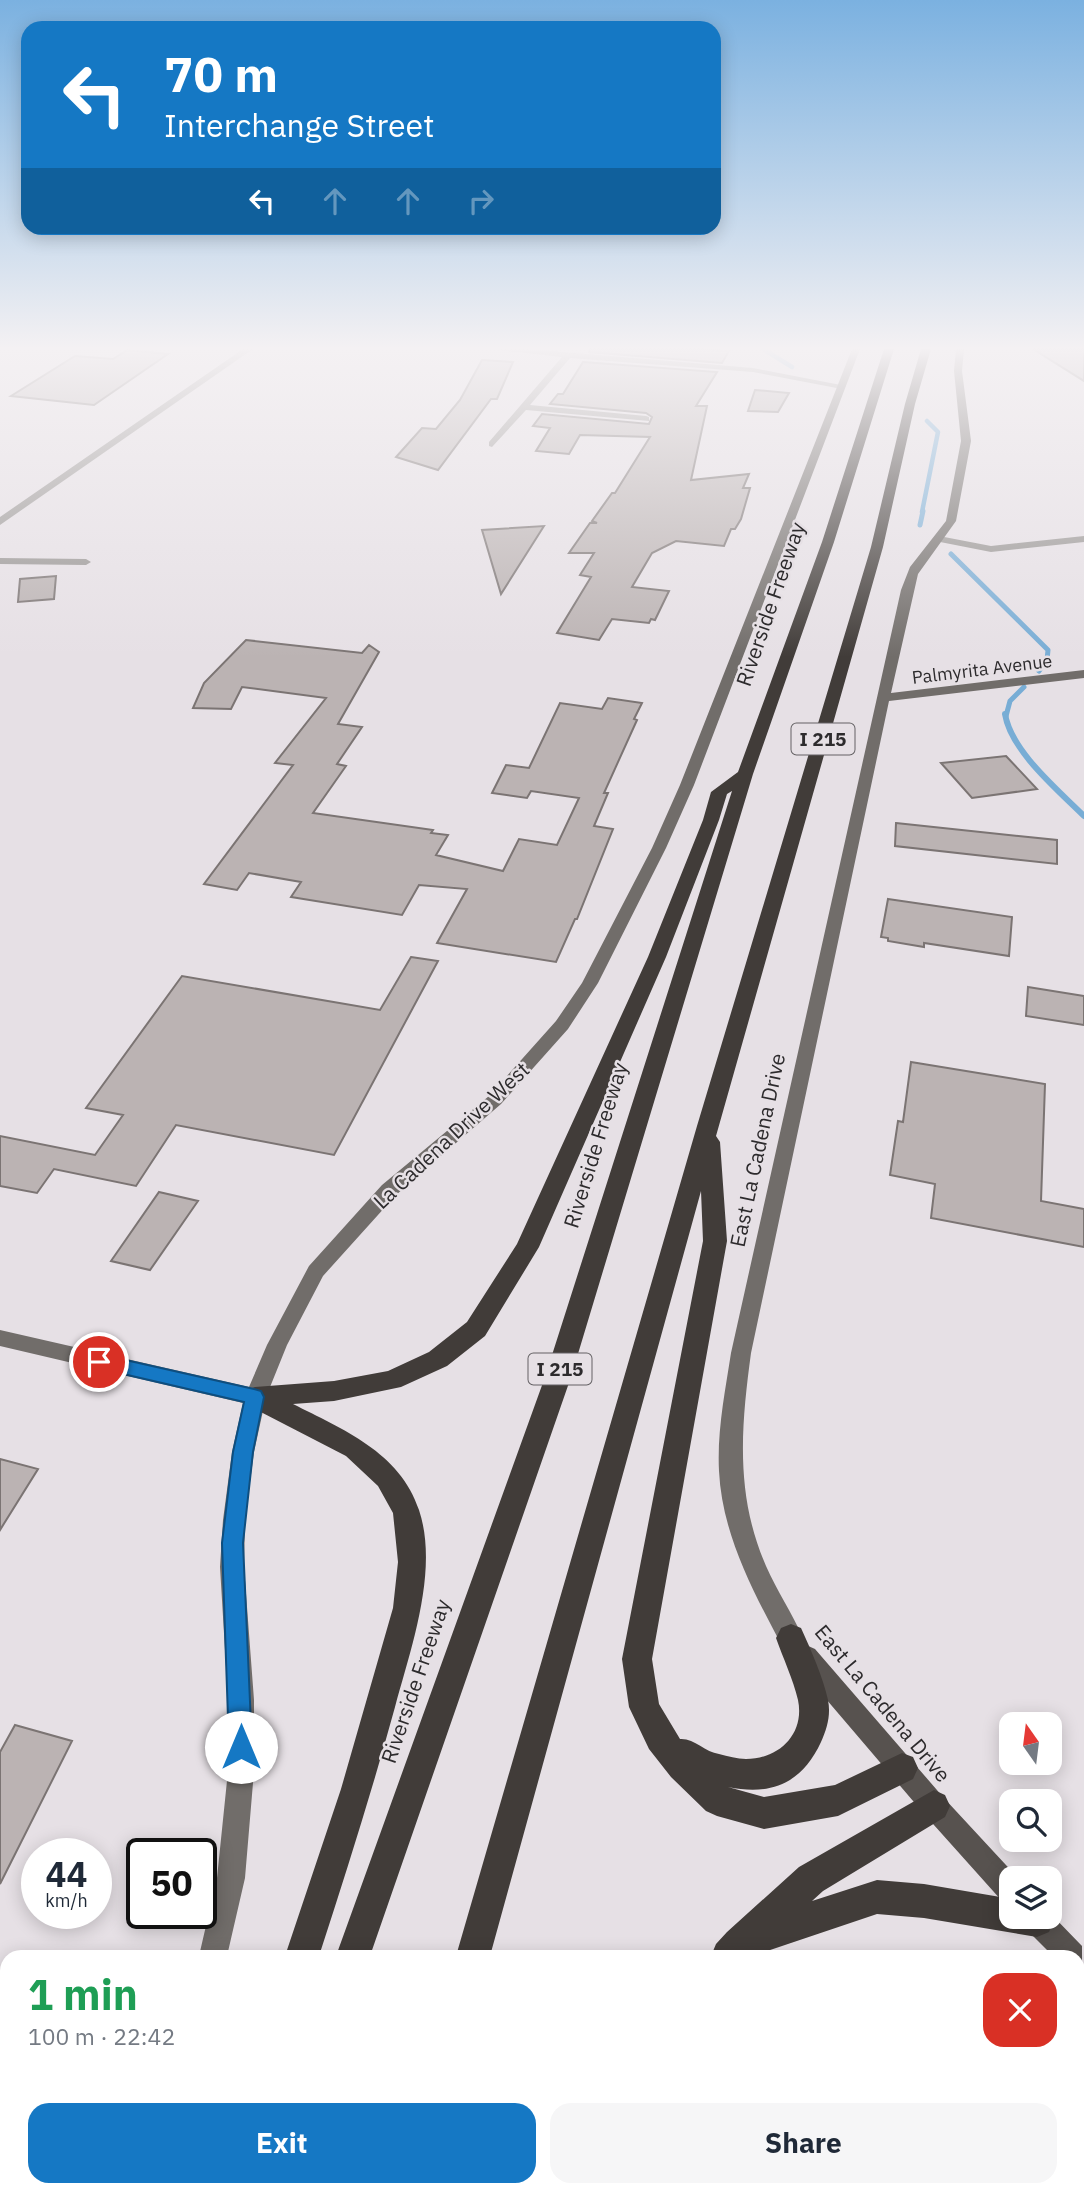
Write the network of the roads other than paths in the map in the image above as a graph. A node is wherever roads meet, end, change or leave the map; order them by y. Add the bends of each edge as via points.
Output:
1 (101, 451) edge
2 (817, 451) edge
3 (857, 451) edge
4 (899, 451) edge
5 (964, 451) edge
6 (0, 522) edge
7 (939, 539) junction
8 (1084, 539) edge
9 (0, 561) edge
10 (86, 562) dead end
11 (1084, 674) edge
12 (884, 698) junction
13 (745, 774) junction
14 (708, 1126) junction
15 (0, 1338) edge
16 (254, 1397) junction
17 (791, 1638) junction
18 (660, 1738) junction
19 (902, 1768) junction
20 (934, 1806) junction
21 (999, 1877) edge
22 (999, 1913) edge
23 (1039, 1929) edge
24 (214, 1950) edge
25 (304, 1950) edge
26 (355, 1950) edge
27 (475, 1950) edge
28 (734, 1950) edge
29 (1065, 1950) edge

1 - 6 street
2 - 16 main road, La Cadena Drive West via 687,785 590,983 531,1063 495,1100 389,1190 316,1270
3 - 13 highway, Riverside Freeway / I 215
4 - 14 highway, I 215 via 877,547
5 - 7 main road, East La Cadena Drive via 951,521
7 - 8 street via 991,549
7 - 12 main road, East La Cadena Drive via 919,561 910,583
9 - 10 street
11 - 12 main road, Palmyrita Avenue
12 - 17 main road, East La Cadena Drive via 741,1353 732,1418 732,1488 743,1537
13 - 16 highway via 719,792 657,957 527,1247 476,1329 438,1359 392,1380 334,1391
13 - 26 highway, Riverside Freeway / I 215 via 558,1377
14 - 18 highway via 715,1241 637,1659 644,1707
14 - 27 highway, I 215
15 - 16 main road
16 - 24 main road, La Cadena Drive West via 232,1555 241,1772 231,1878
16 - 25 highway via 355,1448 387,1478 407,1511 412,1562 407,1608 361,1776
17 - 18 highway via 813,1702 813,1725 800,1753 779,1770 745,1775 704,1767
17 - 19 main road, East La Cadena Drive
18 - 19 highway via 718,1800 764,1813 838,1800
19 - 20 main road, East La Cadena Drive
20 - 21 main road, East La Cadena Drive
20 - 28 highway via 811,1880
22 - 28 highway via 877,1897
23 - 29 main road

